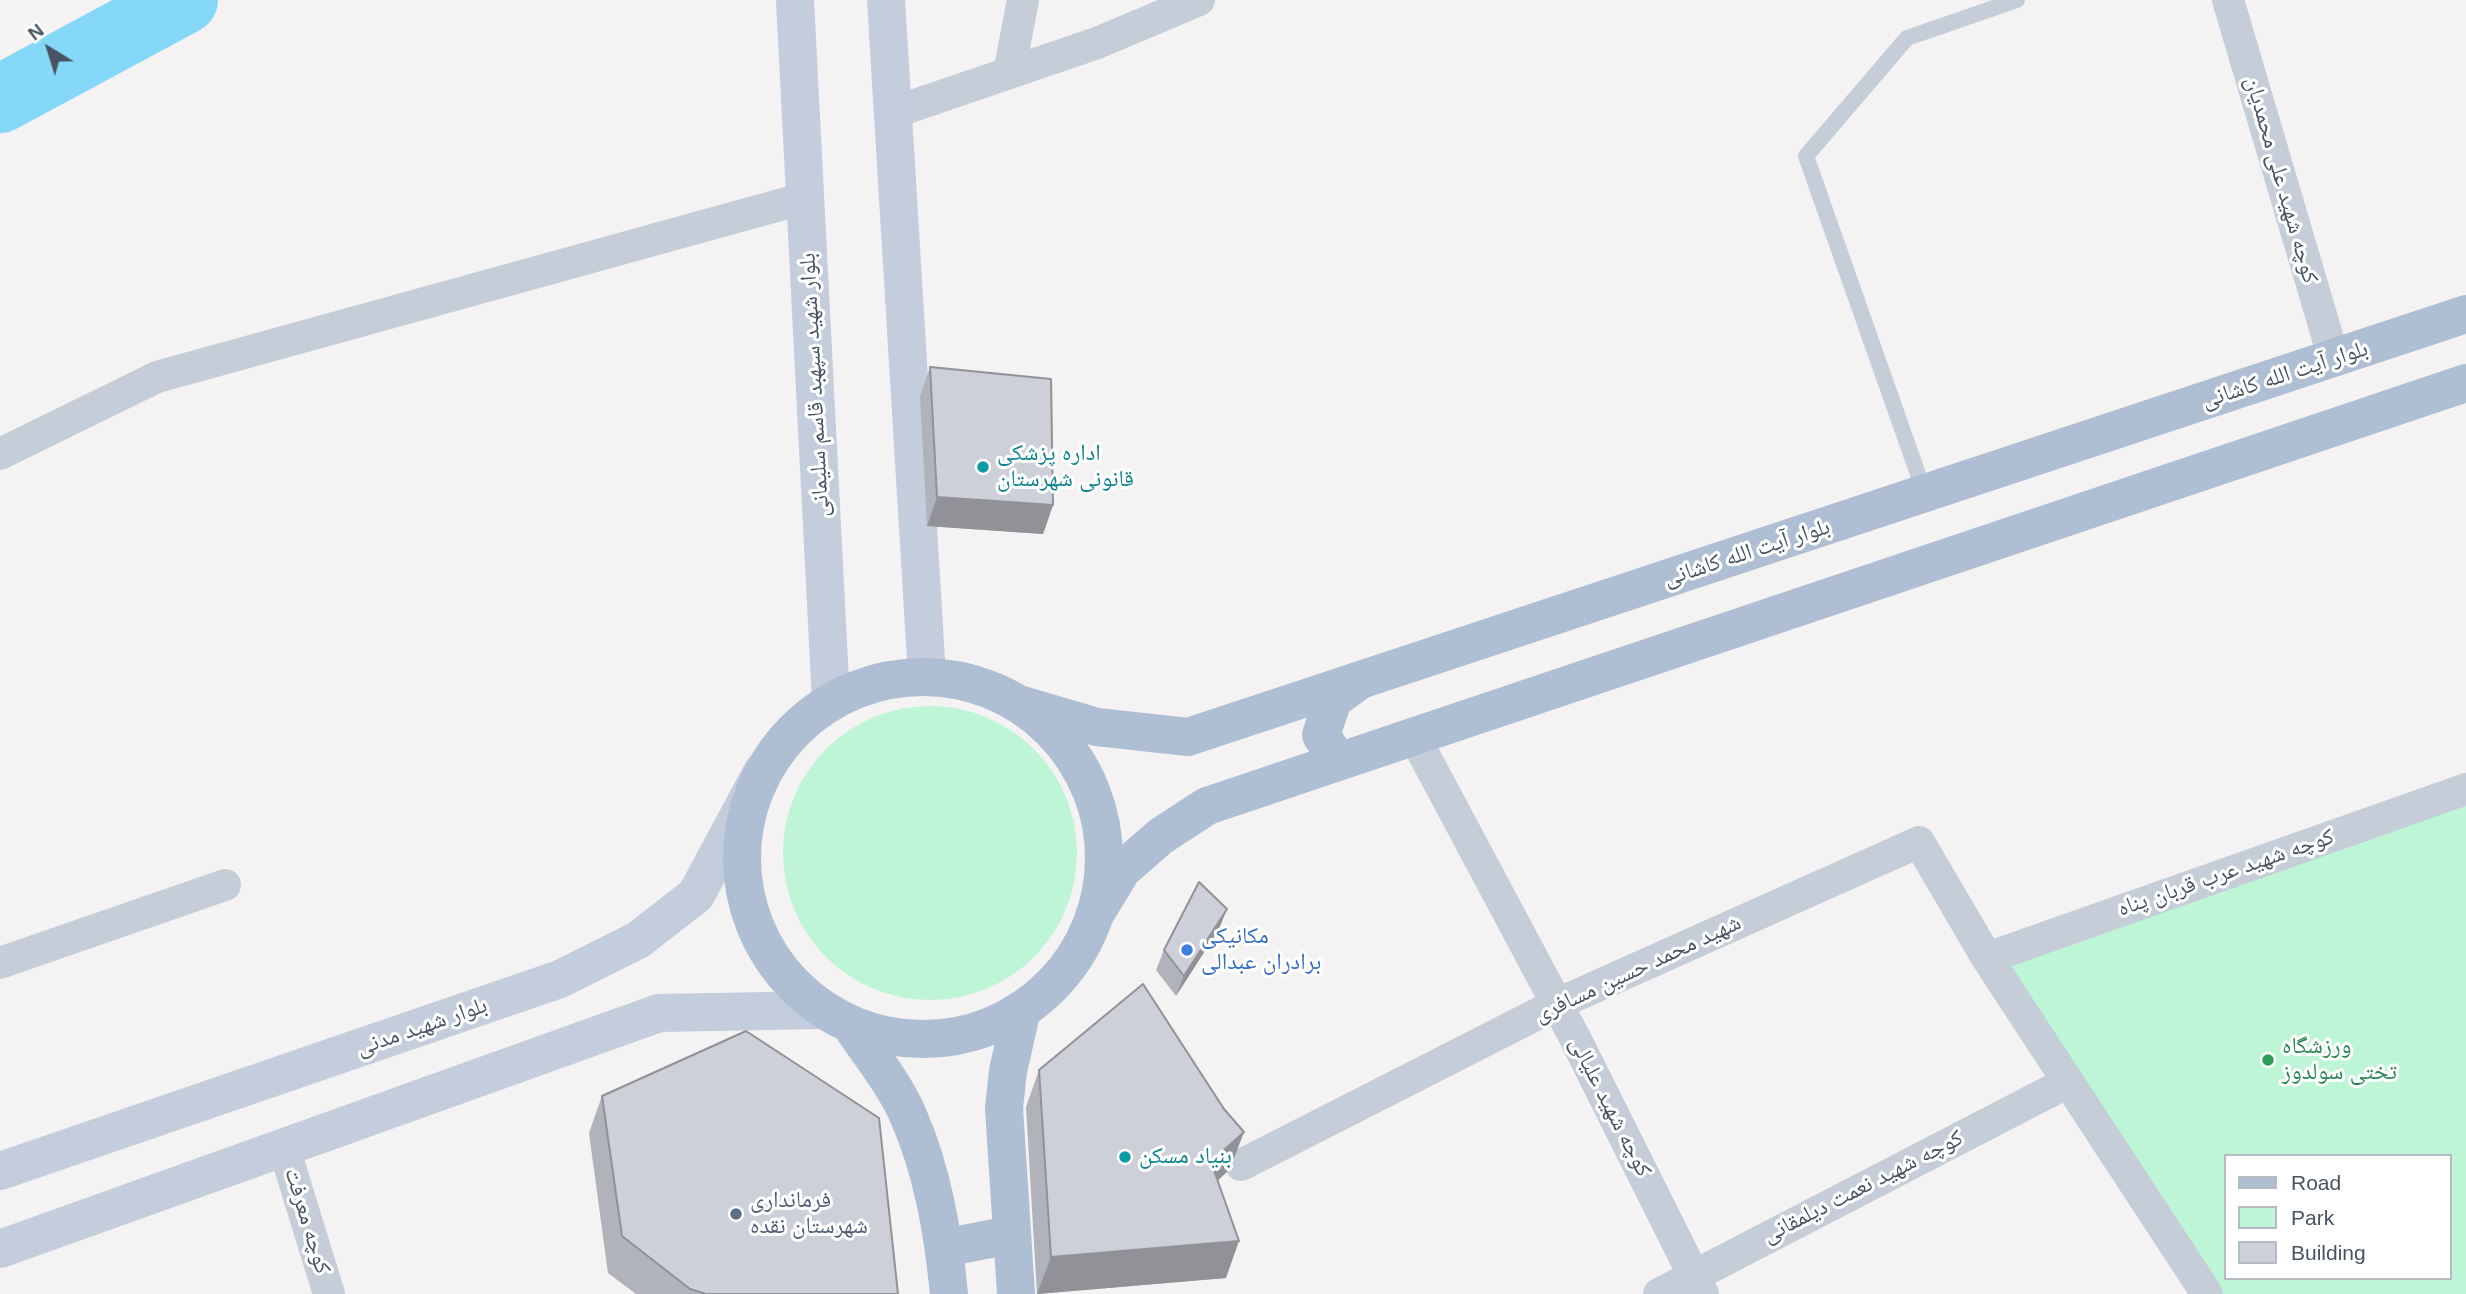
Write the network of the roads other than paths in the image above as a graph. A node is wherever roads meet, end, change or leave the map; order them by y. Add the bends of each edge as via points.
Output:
1 (795, 0) edge
2 (886, 0) edge
3 (1023, 0) edge
4 (1199, 0) edge
5 (2017, 0) edge
6 (2228, 0) edge
7 (1009, 73) junction
8 (892, 114) junction
9 (805, 198) junction
10 (2466, 314) edge
11 (2334, 359) junction
12 (2466, 383) edge
13 (0, 454) edge
14 (1925, 494) junction
15 (927, 676) junction
16 (1360, 680) junction
17 (831, 701) junction
18 (1022, 705) junction
19 (1414, 736) junction
20 (1338, 761) junction
21 (762, 772) junction
22 (2466, 789) edge
23 (225, 886) dead end
24 (1094, 916) junction
25 (1987, 958) junction
26 (0, 963) edge
27 (1557, 1004) junction
28 (1022, 1010) junction
29 (836, 1017) junction
30 (2068, 1082) junction
31 (284, 1147) junction
32 (1241, 1165) edge
33 (0, 1171) edge
34 (1010, 1235) junction
35 (0, 1248) edge
36 (944, 1248) junction
37 (1699, 1284) edge
38 (330, 1294) edge
39 (949, 1294) edge
40 (1016, 1294) edge
41 (1659, 1294) edge
42 (2207, 1294) edge

1 - 9 main road, بلوار شهید سپهبد قاسم سلیمانی
2 - 8 main road
3 - 7 street
4 - 7 street via 1097,43
5 - 14 lane via 1907,38 1806,156
6 - 11 street, کوچه شهید علی محمدیان
7 - 8 street
8 - 15 main road
9 - 13 street via 157,377
9 - 17 main road, بلوار شهید سپهبد قاسم سلیمانی
10 - 11 main road, بلوار آیت الله کاشانی
11 - 14 main road, بلوار آیت الله کاشانی
12 - 19 main road
14 - 16 main road, بلوار آیت الله کاشانی
15 - 17 main road via 878,681
15 - 18 main road via 977,683
16 - 18 main road, بلوار آیت الله کاشانی via 1188,737 1097,727
16 - 20 main road via 1333,700 1321,735
17 - 21 main road via 792,732
18 - 24 main road via 1059,736 1090,787 1101,821 1104,869
19 - 20 main road
19 - 27 street, کوچه شهید علیالی
20 - 24 main road via 1207,806 1161,836 1122,870
21 - 29 main road via 746,814 741,859 746,903 763,945 789,981
21 - 33 main road, بلوار شهید مدنی via 696,895 638,940 560,979
22 - 25 street, کوچه شهید عرب قربان پناه
23 - 26 street
24 - 28 main road via 1077,953 1052,984
25 - 27 street, شهید محمد حسین مسافری via 1919,842
25 - 30 street
27 - 32 street, شهید محمد حسین مسافری
27 - 37 street, کوچه شهید علیالی
28 - 29 main road via 982,1029 938,1039 893,1037
28 - 34 main road via 1007,1070 1004,1108
29 - 31 main road via 659,1013
29 - 36 main road via 908,1113 929,1170
30 - 37 street, کوچه شهید نعمت دیلمقانی
30 - 42 street
31 - 35 main road
31 - 38 street, کوچه معرفت
34 - 36 main road
34 - 40 main road
36 - 39 main road
37 - 41 street, کوچه شهید نعمت دیلمقانی

